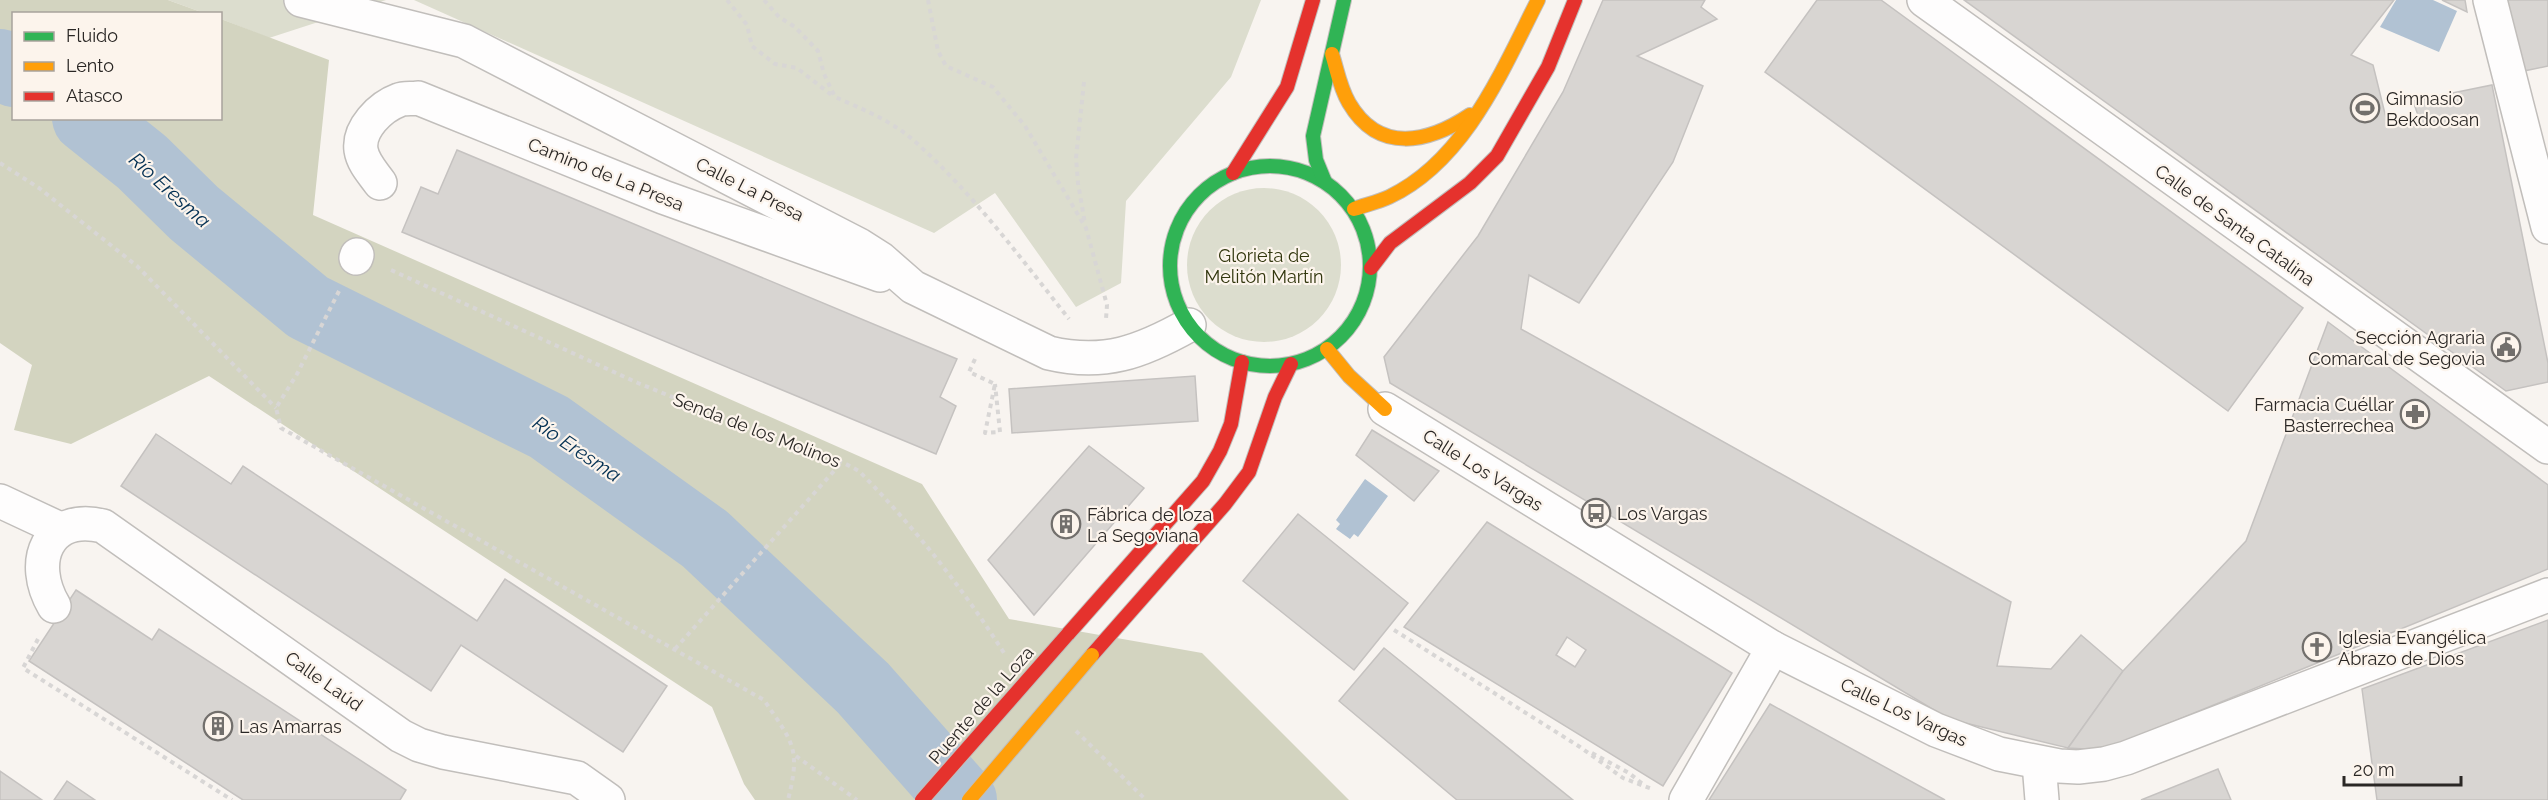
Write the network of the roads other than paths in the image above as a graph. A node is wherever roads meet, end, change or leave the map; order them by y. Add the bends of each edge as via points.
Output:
1 (301, 0) edge
2 (1313, 0) edge
3 (1344, 0) edge
4 (1538, 0) edge
5 (1575, 0) edge
6 (1924, 0) edge
7 (2490, 0) edge
8 (1332, 54) junction
9 (1480, 107) junction
10 (1233, 173) junction
11 (1325, 182) junction
12 (380, 183) dead end
13 (1354, 209) junction
14 (2548, 226) edge
15 (1371, 268) junction
16 (913, 287) junction
17 (1189, 326) junction
18 (1327, 349) junction
19 (1242, 363) junction
20 (1291, 364) junction
21 (1385, 409) joint
22 (2548, 447) edge
23 (0, 501) edge
24 (60, 529) junction
25 (2548, 595) edge
26 (54, 606) road end
27 (1773, 648) junction
28 (2039, 763) junction
29 (608, 800) edge
30 (922, 800) edge
31 (969, 800) edge
32 (1686, 800) edge
33 (2042, 800) edge

1 - 16 street, Calle La Presa via 464,41 860,245
2 - 10 main road via 1287,87
3 - 8 main road
4 - 9 main road
5 - 15 main road via 1548,67 1497,156 1447,202 1390,243
6 - 22 street, Calle de Santa Catalina
7 - 14 street
8 - 9 main road via 1350,104 1365,124 1383,135 1402,140 1441,134
8 - 11 main road via 1313,136 1316,160
9 - 13 main road via 1457,141 1426,173 1390,198
10 - 11 main road via 1274,165 1294,168
10 - 17 main road via 1199,195 1176,229 1169,270 1179,310
11 - 13 main road
12 - 16 street, Camino de La Presa via 361,152 368,125 384,108 399,100 418,98 663,197
13 - 15 main road via 1364,228
15 - 18 main road via 1365,302 1356,320
16 - 17 street, Calle La Presa via 1041,350 1072,358 1126,354
17 - 19 main road via 1213,349
18 - 20 main road
18 - 21 main road, Calle Los Vargas
19 - 20 main road
19 - 30 main road, Puente de la Loza, bridge via 1236,412 1219,457 1203,481
20 - 31 main road, bridge via 1243,481
21 - 27 street, Calle Los Vargas
23 - 24 street
24 - 26 street via 41,564 43,581
24 - 29 street, Calle Laúd via 82,522 103,526 419,745 577,778
25 - 28 street, Calle Los Vargas via 2126,758 2078,767
27 - 28 street, Calle Los Vargas via 1936,730 1999,754
27 - 32 street
28 - 33 street

